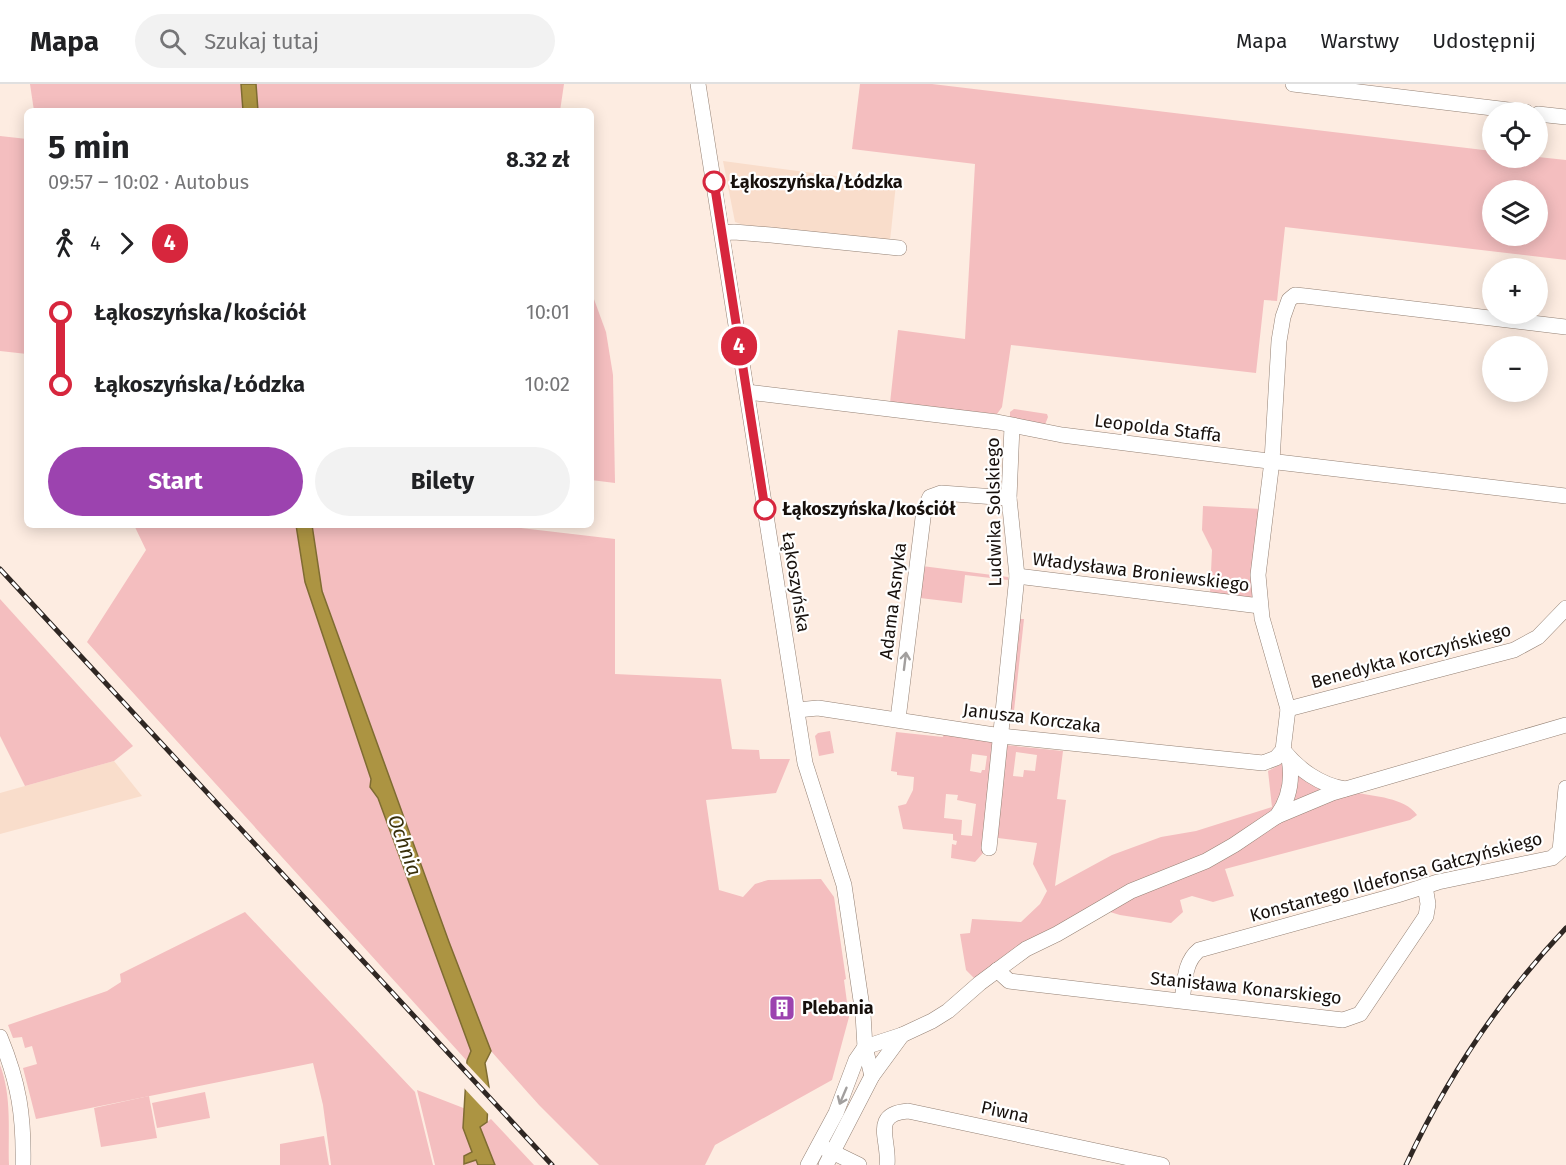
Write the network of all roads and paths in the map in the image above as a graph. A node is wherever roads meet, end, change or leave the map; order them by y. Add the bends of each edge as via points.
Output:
1 (698, 84) edge
2 (1293, 84) edge
3 (1482, 107) edge
4 (1548, 115) edge
5 (1566, 117) edge
6 (722, 233) junction
7 (899, 248) dead end
8 (1566, 327) edge
9 (747, 392) junction
10 (1012, 426) junction
11 (1272, 461) junction
12 (1566, 496) edge
13 (1010, 498) junction
14 (1017, 576) junction
15 (1260, 606) junction
16 (1566, 609) edge
17 (1288, 709) junction
18 (797, 710) junction
19 (898, 719) junction
20 (1566, 724) edge
21 (1001, 736) junction
22 (1286, 754) junction
23 (1566, 788) edge
24 (1348, 790) junction
25 (1277, 816) junction
26 (989, 848) dead end
27 (1425, 886) junction
28 (997, 970) junction
29 (1182, 1000) junction
30 (902, 1035) junction
31 (0, 1037) edge
32 (865, 1047) junction
33 (892, 1049) junction
34 (872, 1076) junction
35 (826, 1154) edge
36 (23, 1165) edge
37 (808, 1165) edge
38 (859, 1165) edge
39 (887, 1165) edge
40 (1162, 1165) edge

1 - 6 street, Łąkoszyńska
2 - 3 street
4 - 5 street
6 - 7 street
6 - 9 street, Łąkoszyńska
8 - 11 street via 1295,295 1283,317 1279,341
9 - 10 street, Leopolda Staffa
9 - 18 street, Łąkoszyńska
10 - 11 street, Leopolda Staffa
10 - 13 street, Ludwika Solskiego
11 - 12 street, Leopolda Staffa
11 - 15 street via 1258,575
13 - 14 street, Ludwika Solskiego
19 -> 13 street, Adama Asnyka via 924,510 930,497 940,493
14 - 15 street, Władysława Broniewskiego
14 - 21 street, Ludwika Solskiego
15 - 17 street
16 - 17 street, Benedykta Korczyńskiego via 1538,637 1514,650
17 - 22 street
18 - 19 street, Janusza Korczaka via 818,708
18 - 32 street, Łąkoszyńska via 805,763 844,885
19 - 21 street, Janusza Korczaka
20 - 24 street
21 - 22 street, Janusza Korczaka via 1263,764
21 - 26 street, Ludwika Solskiego
22 - 24 street via 1317,780
22 - 25 street via 1292,776 1289,793
23 - 27 street, Konstantego Ildefonsa Gałczyńskiego via 1560,851 1551,858
24 - 25 street
25 - 28 street via 1206,861 1131,891 1026,949
27 - 29 street, Konstantego Ildefonsa Gałczyńskiego via 1199,950 1188,963
27 - 29 street, Stanisława Konarskiego via 1426,916 1360,1014 1343,1020
28 - 29 street, Stanisława Konarskiego via 1009,981
28 - 30 street via 948,1011
30 - 32 street
30 - 33 street
31 - 36 street via 21,1105
32 - 33 street via 877,1053
32 - 34 street, Łąkoszyńska
32 -> 35 street via 856,1060 836,1113
33 - 34 street
34 - 35 street
35 - 37 street
35 - 38 street
39 - 40 street, Piwna via 887,1118 895,1112 908,1111

